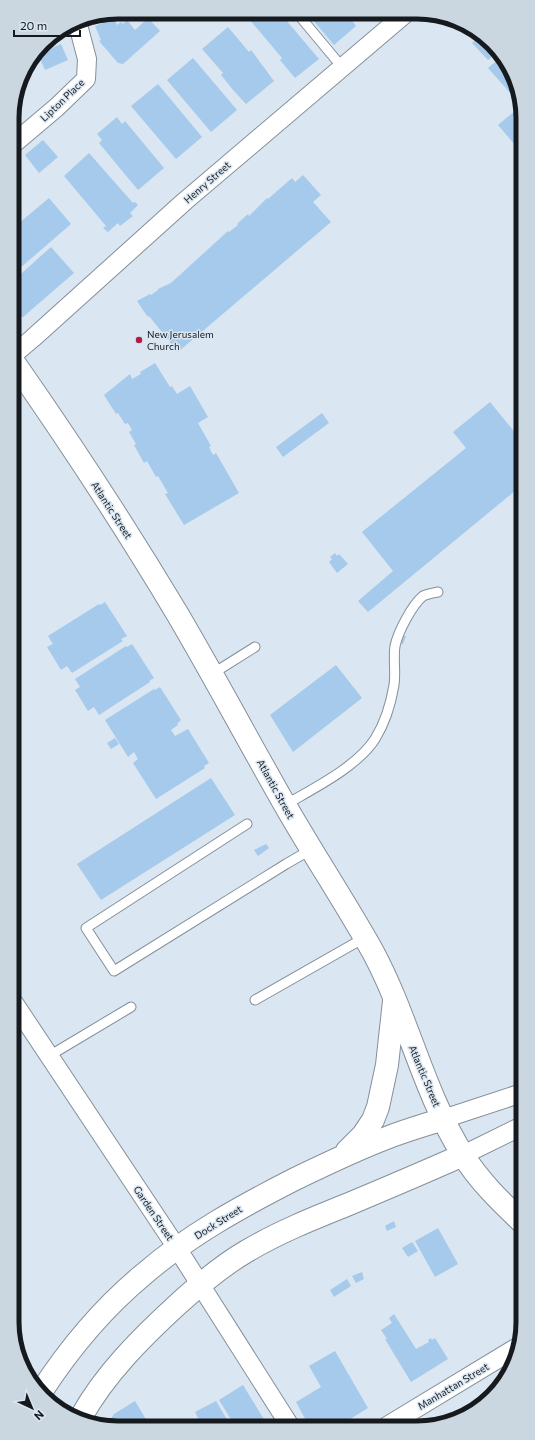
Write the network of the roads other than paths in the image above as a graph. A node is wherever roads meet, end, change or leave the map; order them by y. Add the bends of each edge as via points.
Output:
1 (302, 19) edge
2 (399, 19) edge
3 (79, 27) edge
4 (342, 67) junction
5 (19, 140) edge
6 (19, 350) edge
7 (19, 370) edge
8 (438, 592) dead end
9 (254, 647) dead end
10 (212, 674) junction
11 (285, 805) junction
12 (247, 824) dead end
13 (312, 849) junction
14 (364, 938) junction
15 (394, 998) junction
16 (255, 1000) dead end
17 (131, 1007) dead end
18 (19, 1011) edge
19 (49, 1056) junction
20 (516, 1094) edge
21 (443, 1119) junction
22 (516, 1129) edge
23 (463, 1155) junction
24 (340, 1157) junction
25 (516, 1217) edge
26 (177, 1248) junction
27 (200, 1284) junction
28 (512, 1350) edge
29 (44, 1387) edge
30 (82, 1415) edge
31 (287, 1421) edge
32 (395, 1421) edge

1 - 4 lane
2 - 4 street, Henry Street
3 - 5 street, Lipton Place via 87,59 86,79
4 - 6 street, Henry Street via 185,201
7 - 10 street, Atlantic Street via 117,516
8 - 11 lane via 424,596 407,615 395,645 394,684 390,701 375,739 351,764
9 - 10 lane
10 - 11 street, Atlantic Street
11 - 13 street, Atlantic Street
12 - 13 lane via 86,928 114,971
13 - 14 street, Atlantic Street
14 - 15 street, Atlantic Street
14 - 16 lane
15 - 21 street, Atlantic Street
15 - 24 street via 387,1065 378,1106 373,1120 362,1136
17 - 19 lane
18 - 19 street, Garden Street
19 - 26 street, Garden Street
20 - 21 street
21 - 23 street, Atlantic Street
21 - 24 street, Dock Street via 390,1136
22 - 23 street
23 - 25 street, Atlantic Street via 486,1187
23 - 27 street via 270,1238 246,1251
24 - 26 street, Dock Street via 256,1199
26 - 27 street, Garden Street
26 - 29 street, Dock Street via 144,1274 105,1311
27 - 30 street via 137,1344 105,1381
27 - 31 street, Garden Street
28 - 32 street, Manhattan Street

